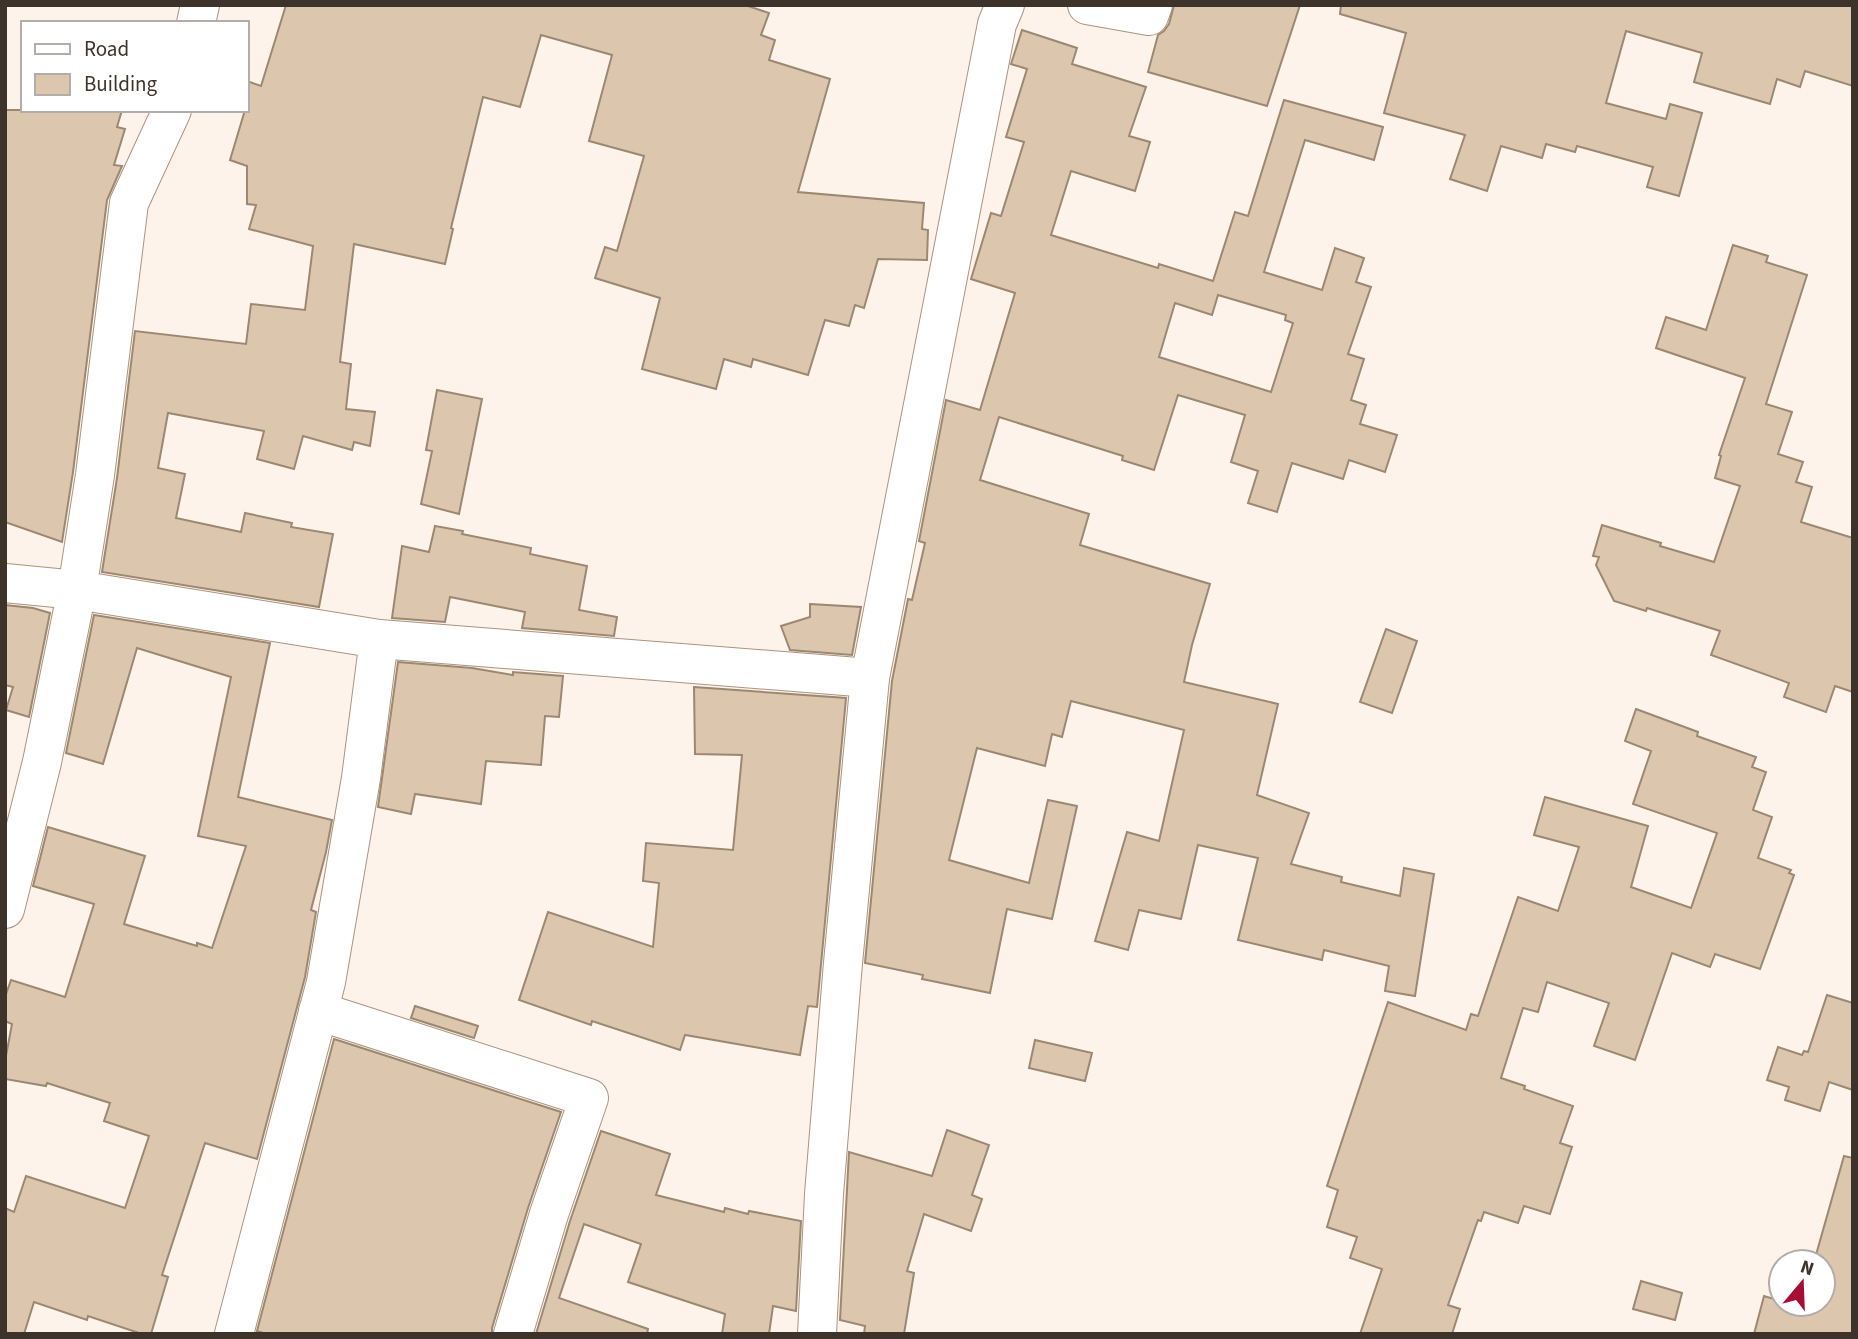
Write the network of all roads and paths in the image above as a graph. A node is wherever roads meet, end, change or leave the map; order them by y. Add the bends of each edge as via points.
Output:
1 (1005, 5) edge
2 (1087, 5) edge
3 (1153, 5) edge
4 (171, 112) edge
5 (5, 583) edge
6 (77, 590) junction
7 (379, 639) junction
8 (870, 678) junction
9 (5, 909) edge
10 (318, 1011) junction
11 (234, 1334) edge
12 (513, 1334) edge
13 (817, 1334) edge

1 - 8 street
2 - 3 street via 1149,16
4 - 6 street via 130,203
5 - 6 street
6 - 7 street
6 - 9 street via 42,762
7 - 8 street
7 - 10 street via 361,778
8 - 13 street via 825,1181
10 - 11 street
10 - 12 street via 589,1098

